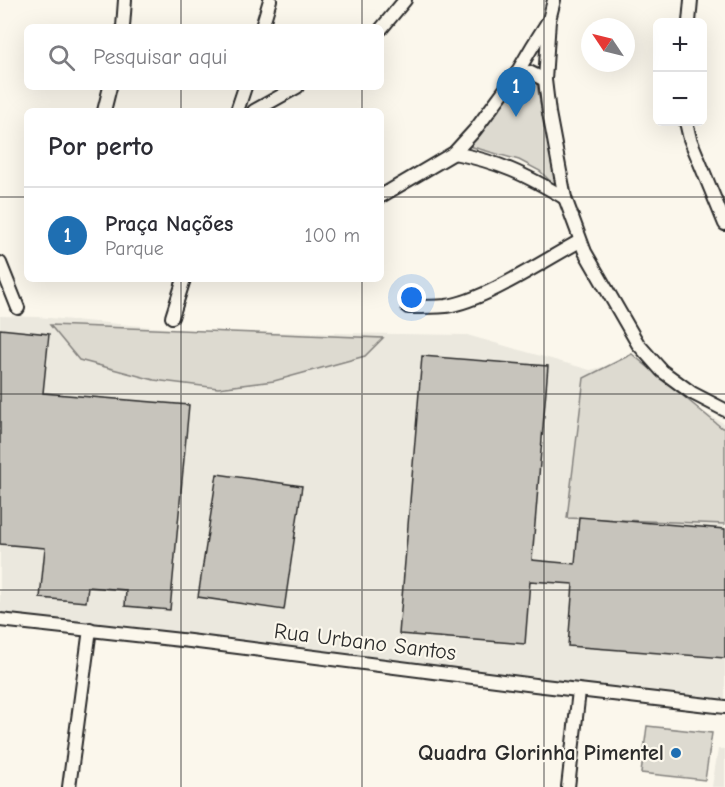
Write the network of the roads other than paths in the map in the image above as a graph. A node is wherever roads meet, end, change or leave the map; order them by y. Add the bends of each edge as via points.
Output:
1 (125, 0) edge
2 (270, 0) edge
3 (405, 0) edge
4 (554, 0) edge
5 (691, 0) edge
6 (689, 18) edge
7 (549, 20) junction
8 (123, 24) edge
9 (263, 24) edge
10 (384, 25) edge
11 (515, 76) junction
12 (545, 80) junction
13 (109, 90) edge
14 (244, 90) edge
15 (292, 90) edge
16 (105, 108) edge
17 (238, 108) edge
18 (259, 108) edge
19 (687, 126) edge
20 (454, 153) junction
21 (384, 194) edge
22 (565, 198) junction
23 (725, 224) edge
24 (580, 241) junction
25 (0, 265) edge
26 (183, 282) edge
27 (408, 307) dead end
28 (18, 308) dead end
29 (172, 317) dead end
30 (725, 410) edge
31 (0, 620) edge
32 (90, 629) junction
33 (579, 691) junction
34 (725, 706) edge
35 (69, 787) edge
36 (568, 787) edge

1 - 8 street
2 - 9 street
3 - 10 street
4 - 7 street
5 - 6 street
7 - 11 street
7 - 12 street
11 - 12 street via 529,72
11 - 20 street
12 - 22 street
13 - 16 street
14 - 17 street
15 - 18 street
19 - 23 street
20 - 21 street
20 - 22 street via 508,167
22 - 24 street
24 - 27 street via 468,300 447,306
24 - 30 street via 638,344 662,371
25 - 28 street
26 - 29 street
31 - 32 street, Rua Urbano Santos
32 - 33 street, Rua Urbano Santos
32 - 35 street
33 - 34 street, Rua Urbano Santos
33 - 36 street

